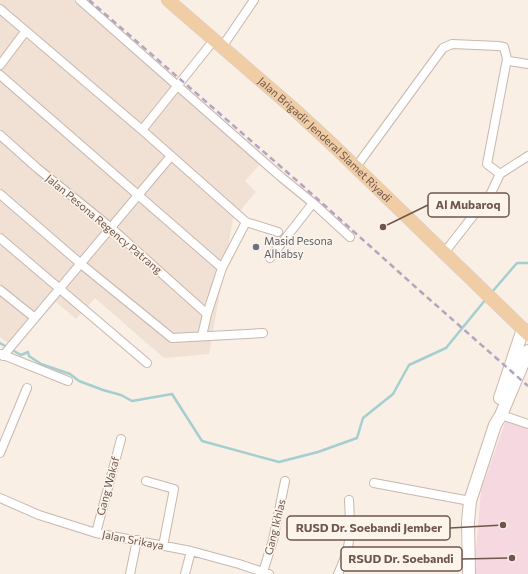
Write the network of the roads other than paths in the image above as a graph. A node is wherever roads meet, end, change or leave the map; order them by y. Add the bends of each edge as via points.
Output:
1 (80, 0) edge
2 (168, 0) edge
3 (254, 0) edge
4 (0, 9) edge
5 (25, 32) junction
6 (218, 43) junction
7 (507, 59) junction
8 (528, 64) edge
9 (0, 65) edge
10 (0, 75) edge
11 (177, 86) junction
12 (142, 130) junction
13 (0, 135) edge
14 (171, 156) junction
15 (528, 156) edge
16 (356, 167) junction
17 (500, 174) junction
18 (0, 194) edge
19 (138, 195) junction
20 (313, 203) junction
21 (246, 222) junction
22 (110, 227) junction
23 (278, 232) dead end
24 (350, 237) dead end
25 (0, 238) edge
26 (444, 253) junction
27 (270, 258) dead end
28 (81, 264) junction
29 (222, 268) junction
30 (59, 289) junction
31 (0, 290) edge
32 (207, 314) junction
33 (35, 318) junction
34 (525, 332) edge
35 (263, 334) dead end
36 (202, 336) junction
37 (528, 351) edge
38 (3, 354) edge
39 (147, 363) dead end
40 (68, 381) dead end
41 (27, 388) dead end
42 (498, 420) junction
43 (528, 424) edge
44 (120, 439) dead end
45 (0, 453) edge
46 (146, 481) dead end
47 (286, 481) dead end
48 (374, 483) dead end
49 (0, 498) edge
50 (349, 500) dead end
51 (470, 500) junction
52 (96, 533) junction
53 (137, 540) junction
54 (163, 546) junction
55 (191, 551) junction
56 (266, 573) edge
57 (130, 574) edge
58 (185, 574) edge
59 (338, 574) edge
60 (468, 574) edge

1 - 11 street
2 - 6 main road, Jalan Brigadir Jenderal Slamet Riyadi
3 - 6 street
4 - 5 street
5 - 9 street
5 - 12 street
6 - 11 street
6 - 16 main road, Jalan Brigadir Jenderal Slamet Riyadi
7 - 8 street
7 - 16 street via 505,48 502,46 446,46
7 - 17 street via 487,164
10 - 19 street
11 - 12 street
11 - 20 street
12 - 14 street
13 - 22 street, Jalan Pesona Regency Patrang
14 - 19 street
14 - 21 street
15 - 17 street
16 - 26 main road, Jalan Brigadir Jenderal Slamet Riyadi
17 - 26 street via 491,193
18 - 28 street
19 - 22 street
19 - 29 street
20 - 24 street
20 - 27 street
21 - 23 street
21 - 29 street
22 - 28 street
22 - 32 street, Jalan Pesona Regency Patrang
25 - 30 street
26 - 34 main road, Jalan Brigadir Jenderal Slamet Riyadi
28 - 30 street
28 - 36 street via 172,338
29 - 32 street
30 - 33 street
30 - 39 street
31 - 33 street
32 - 36 street
33 - 38 street
34 - 42 main road via 496,413
35 - 36 street
37 - 42 main road
38 - 40 street
41 - 45 street
42 - 43 street
42 - 51 main road
44 - 52 street, Gang Wakaf
46 - 54 street via 174,489
47 - 56 street, Gang Ikhlas
48 - 51 street
49 - 52 street, Jalan Srikaya via 39,515
50 - 59 street via 349,538
51 - 60 main road
52 - 53 street, Jalan Srikaya
53 - 54 street, Jalan Srikaya
53 - 57 street
54 - 55 street, Jalan Srikaya
55 - 56 street, Jalan Srikaya
55 - 58 street

